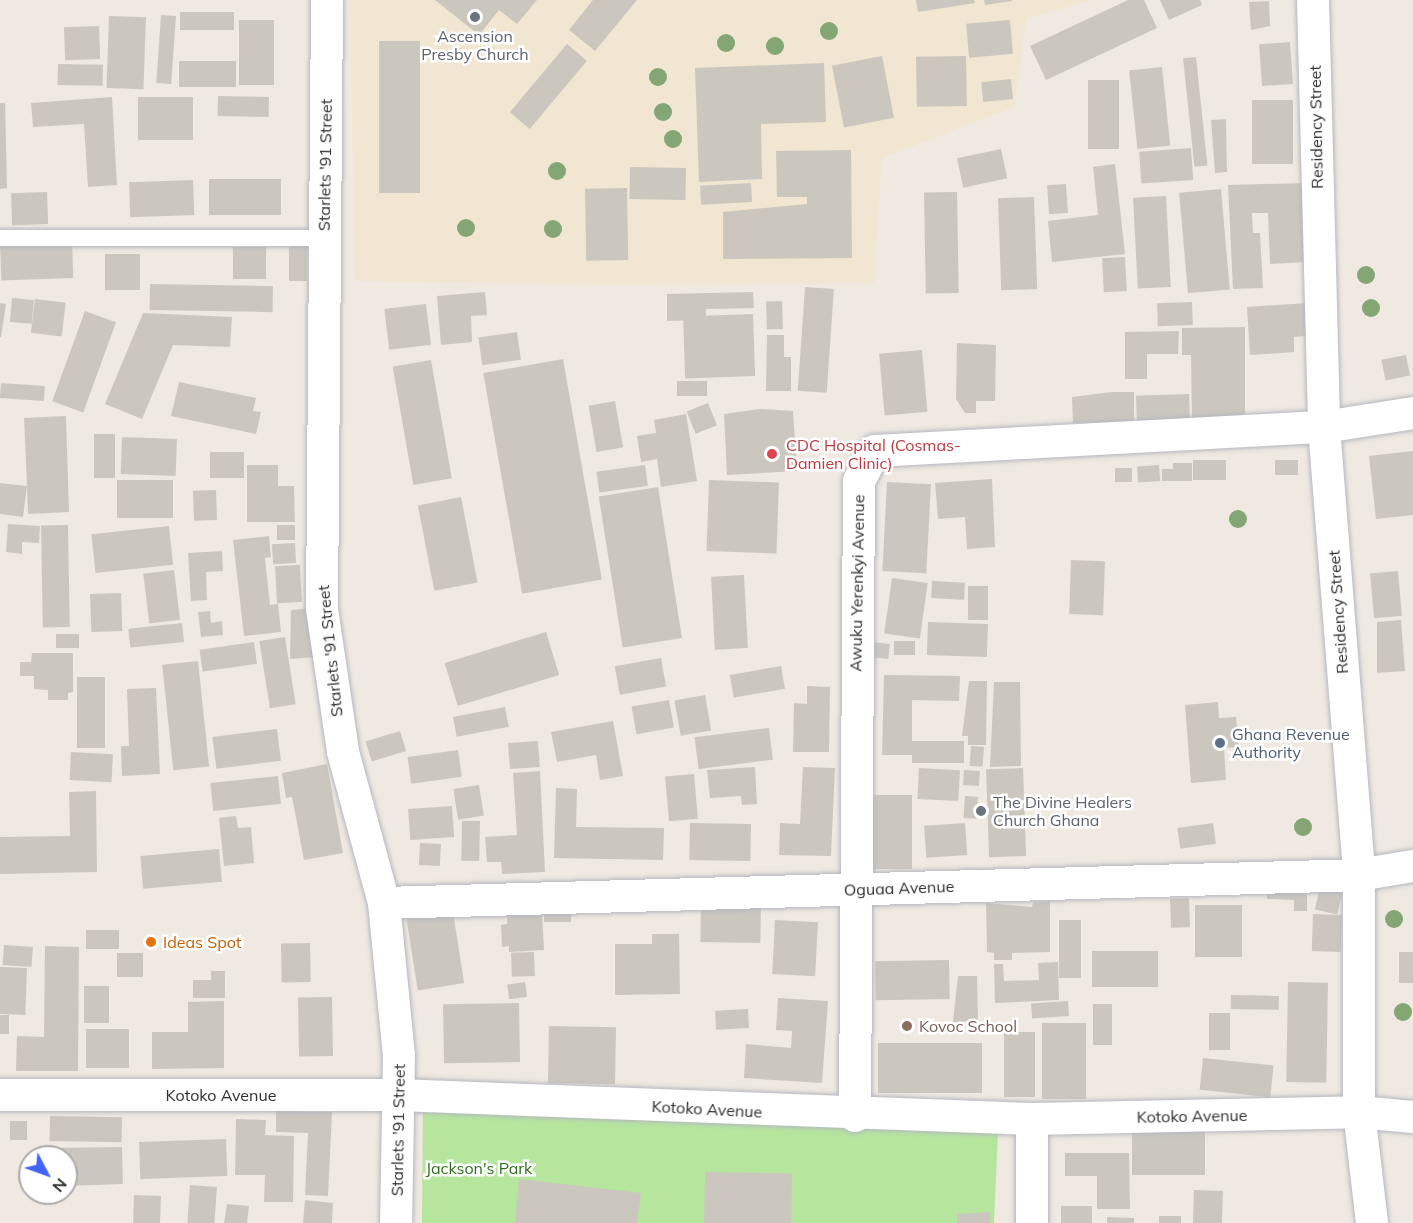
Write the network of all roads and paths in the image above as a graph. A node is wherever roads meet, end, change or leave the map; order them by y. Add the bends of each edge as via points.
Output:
1 (327, 0) edge
2 (1313, 0) edge
3 (0, 238) edge
4 (323, 238) junction
5 (1413, 413) edge
6 (1324, 427) junction
7 (1413, 866) edge
8 (1359, 875) junction
9 (854, 889) junction
10 (384, 903) junction
11 (0, 1095) edge
12 (398, 1095) junction
13 (1359, 1112) junction
14 (855, 1116) junction
15 (1413, 1117) edge
16 (1032, 1119) junction
17 (396, 1223) edge
18 (1032, 1223) edge
19 (1372, 1223) edge

1 - 4 street, Starlets '91 Street
2 - 6 street, Residency Street
3 - 4 lane
4 - 10 street, Starlets '91 Street via 322,609 343,752
5 - 6 street, Awuku Yerenkyi Avenue
6 - 8 street, Residency Street
6 - 9 street, Awuku Yerenkyi Avenue via 874,451 858,481
7 - 8 street, Oguaa Avenue
8 - 9 street, Oguaa Avenue
8 - 13 street, Residency Street
9 - 10 street, Oguaa Avenue
9 - 14 street, Awuku Yerenkyi Avenue
10 - 12 street, Starlets '91 Street
11 - 12 street, Kotoko Avenue
12 - 14 street, Kotoko Avenue
12 - 17 street, Starlets '91 Street
13 - 15 street, Kotoko Avenue
13 - 16 street, Kotoko Avenue
13 - 19 street, Residency Street
14 - 16 street, Kotoko Avenue
16 - 18 street

